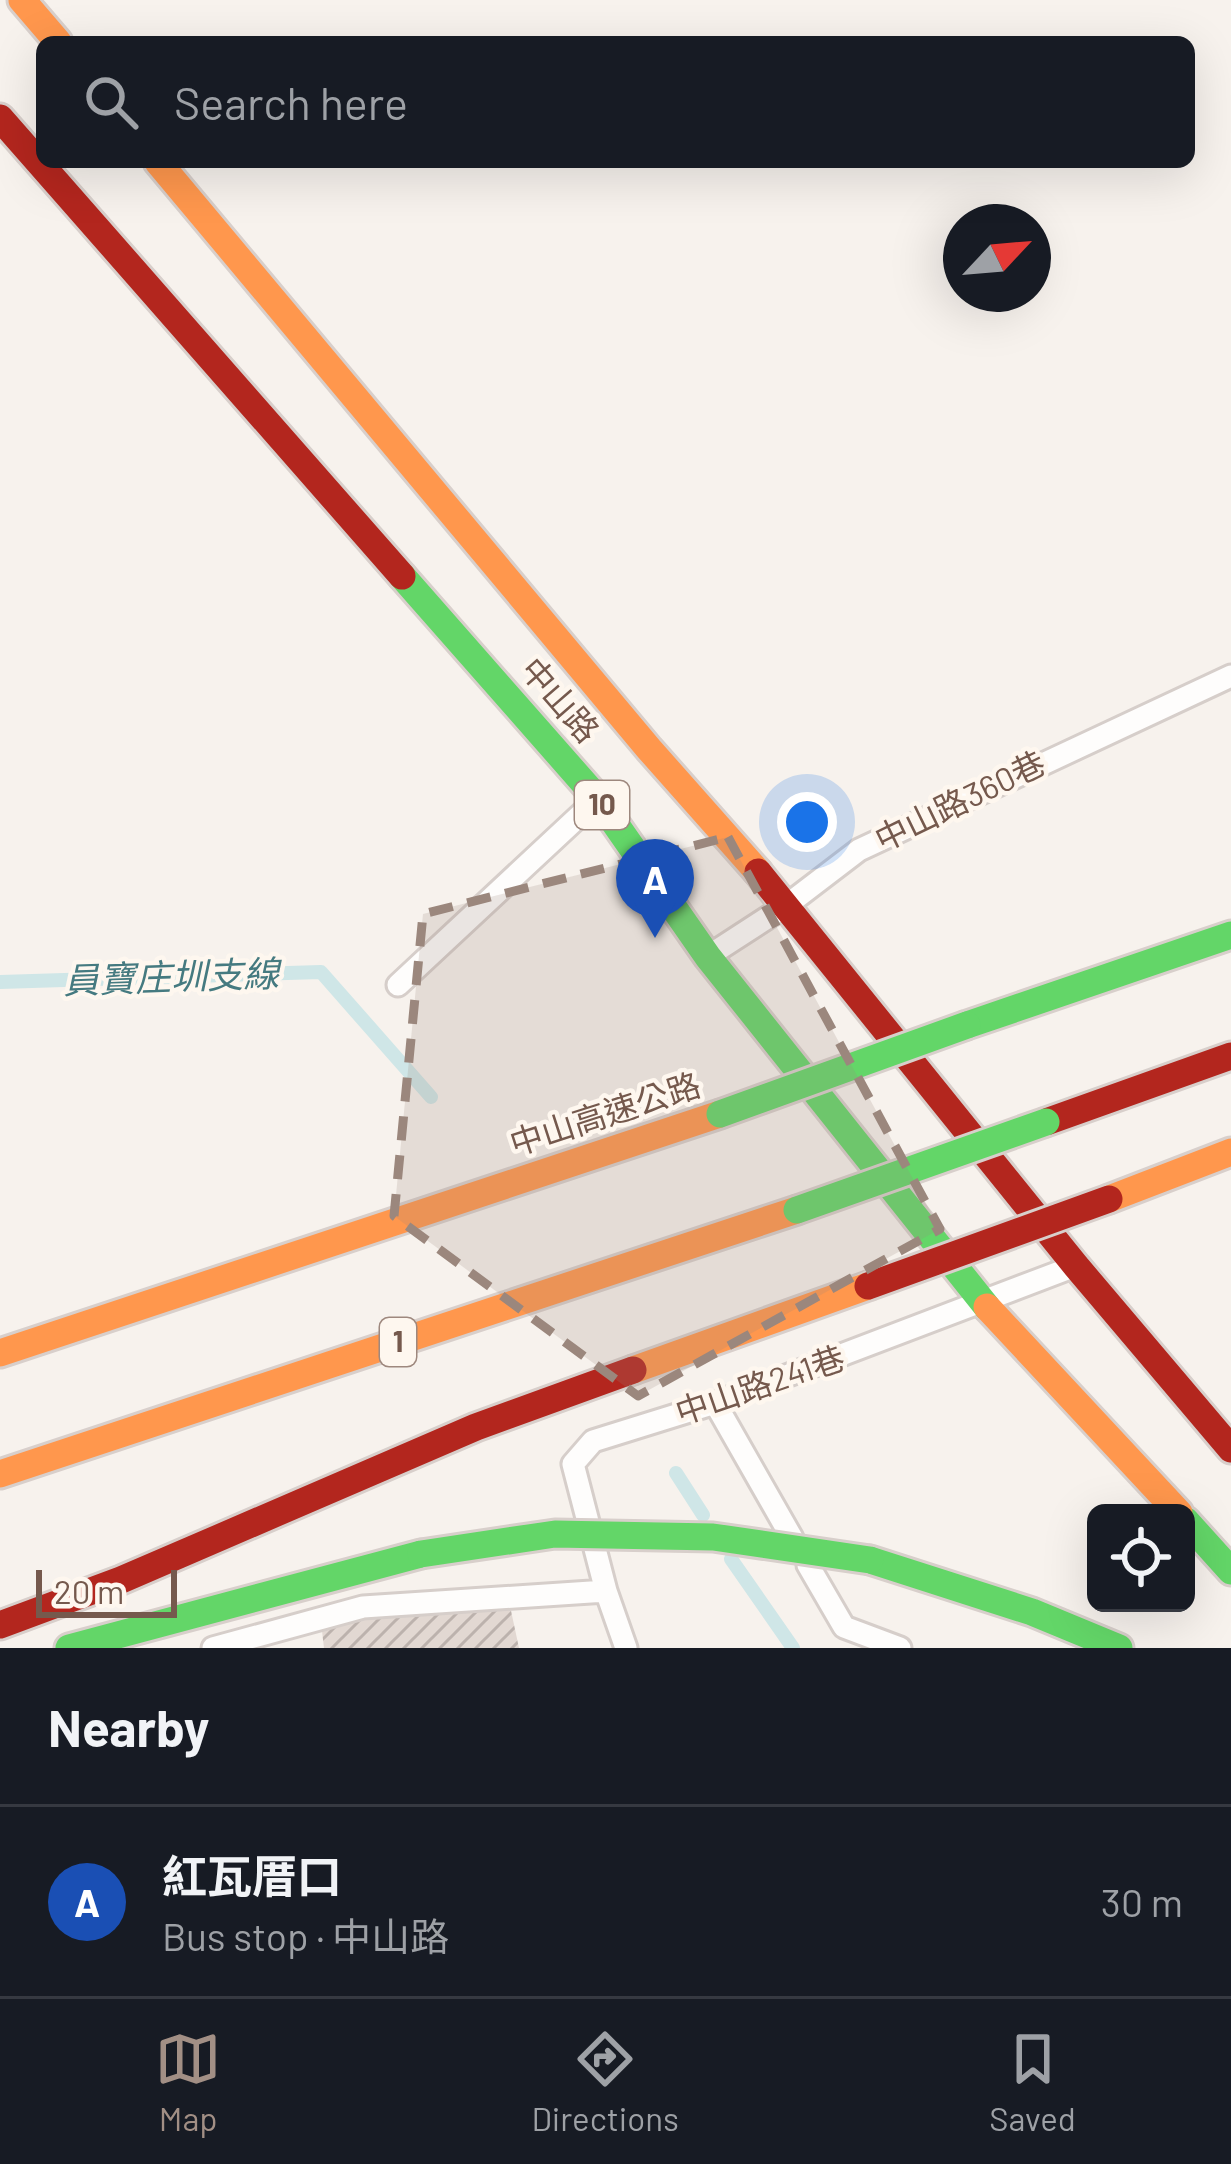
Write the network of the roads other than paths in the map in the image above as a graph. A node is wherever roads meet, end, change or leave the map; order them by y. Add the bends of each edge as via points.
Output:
1 (22, 0) edge
2 (53, 36) edge
3 (0, 118) edge
4 (36, 158) edge
5 (45, 168) edge
6 (163, 168) edge
7 (1231, 676) edge
8 (606, 790) junction
9 (787, 904) junction
10 (1211, 912) dead end
11 (1231, 935) edge
12 (708, 957) junction
13 (1133, 967) junction
14 (398, 985) dead end
15 (1231, 1056) edge
16 (1231, 1152) edge
17 (1076, 1266) junction
18 (984, 1304) junction
19 (0, 1353) edge
20 (715, 1403) junction
21 (1231, 1449) edge
22 (0, 1474) edge
23 (1171, 1504) edge
24 (1195, 1531) edge
25 (1231, 1571) edge
26 (606, 1591) junction
27 (0, 1625) edge
28 (69, 1648) edge
29 (213, 1648) edge
30 (626, 1648) edge
31 (900, 1648) edge
32 (1119, 1648) edge

1 - 2 main road
3 - 4 main road, 中山路 / 10
5 - 8 main road, 中山路 / 10
6 - 9 main road, 中山路 / 10 via 641,757
7 - 9 lane, 中山路360巷 via 859,850
8 - 12 main road, 中山路 / 10
8 - 14 lane
9 - 12 lane, 中山路360巷
9 - 17 main road, 中山路 / 10
10 - 13 main road
11 - 13 main road, 中山高速公路
12 - 18 main road, 中山路 / 10
13 - 19 main road, 中山高速公路, bridge
15 - 22 main road, 1, bridge
16 - 27 main road, bridge via 476,1427
17 - 18 lane, 中山路241巷
17 - 21 main road, 中山路 / 10
18 - 20 lane, 中山路241巷
18 - 23 main road, 中山路 / 10
20 - 26 lane, 中山路241巷 via 592,1441 573,1464
20 - 31 lane via 844,1627
24 - 25 main road
26 - 29 lane via 363,1607
26 - 30 lane, 中山路241巷
28 - 32 main road, bridge via 421,1554 555,1534 713,1537 870,1560

